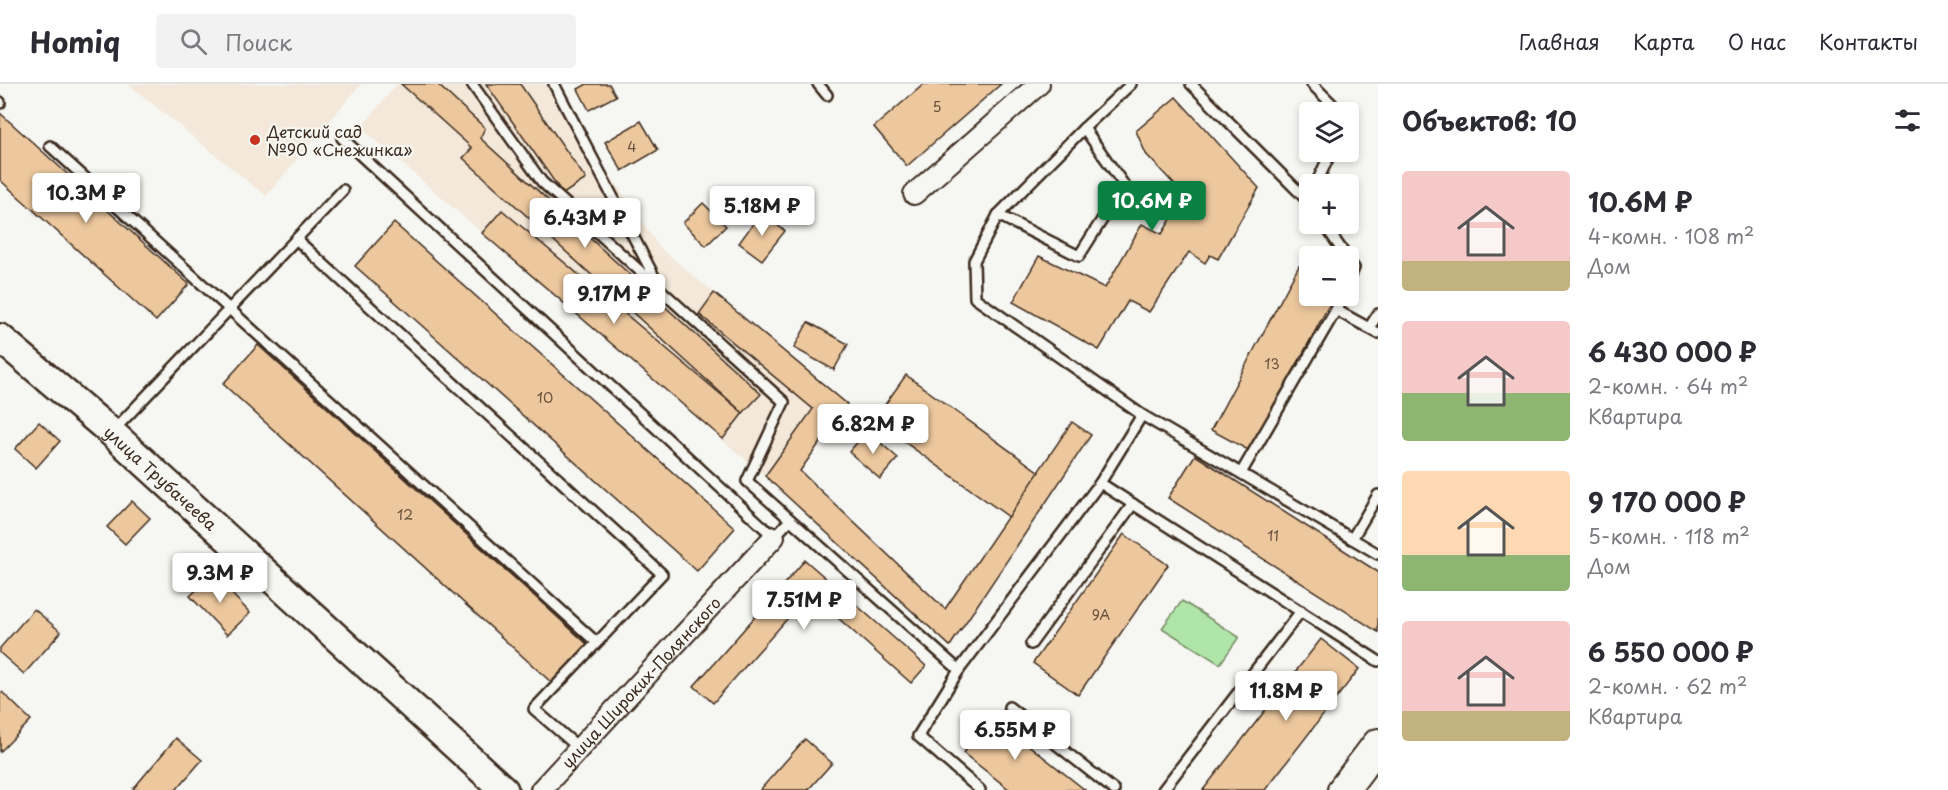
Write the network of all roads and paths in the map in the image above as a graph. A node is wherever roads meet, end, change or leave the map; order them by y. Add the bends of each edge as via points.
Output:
1 (472, 84) edge
2 (554, 84) edge
3 (818, 84) edge
4 (1039, 84) edge
5 (1131, 84) edge
6 (1191, 84) edge
7 (1312, 84) edge
8 (828, 95) dead end
9 (1330, 102) edge
10 (1084, 128) junction
11 (342, 138) dead end
12 (50, 146) dead end
13 (343, 190) dead end
14 (1299, 190) edge
15 (914, 194) dead end
16 (998, 215) junction
17 (296, 239) junction
18 (662, 292) junction
19 (1338, 306) edge
20 (230, 309) junction
21 (1336, 310) junction
22 (1378, 314) edge
23 (1374, 331) edge
24 (0, 338) edge
25 (1142, 415) junction
26 (112, 433) junction
27 (1240, 473) junction
28 (1100, 483) junction
29 (1378, 495) edge
30 (1133, 504) junction
31 (789, 521) junction
32 (774, 537) junction
33 (1352, 539) junction
34 (1378, 555) edge
35 (1301, 611) junction
36 (596, 642) junction
37 (1030, 644) dead end
38 (1378, 661) edge
39 (960, 670) junction
40 (1009, 707) dead end
41 (1378, 744) edge
42 (579, 748) junction
43 (504, 790) edge
44 (541, 790) edge
45 (980, 790) edge
46 (1114, 790) edge
47 (1163, 790) edge
48 (1343, 790) edge

1 - 18 lane via 542,182
2 - 18 lane
3 - 8 lane
4 - 15 street
5 - 10 lane
6 - 14 lane
7 - 9 lane
10 - 16 lane
10 - 16 lane via 1124,185 1079,256
11 - 32 lane
12 - 20 lane
13 - 17 lane
16 - 25 lane via 974,261 975,298
17 - 20 lane
17 - 36 lane via 662,574
18 - 31 lane via 784,402 747,481
19 - 21 lane
20 - 26 lane
20 - 36 lane
21 - 23 lane
21 - 27 lane
22 - 23 lane
24 - 26 main road, улица Трубачеева
25 - 27 lane
25 - 28 lane
26 - 43 main road, улица Трубачеева
27 - 33 lane
28 - 30 lane
28 - 39 lane
29 - 33 lane
30 - 35 lane
30 - 37 lane
31 - 32 lane, улица Широких-Полянского
31 - 39 lane
32 - 42 street, улица Широких-Полянского
33 - 34 lane
35 - 38 lane
35 - 47 lane
36 - 42 lane via 534,709
39 - 45 lane via 918,736
40 - 46 lane
41 - 48 main road
42 - 44 street, улица Широких-Полянского

